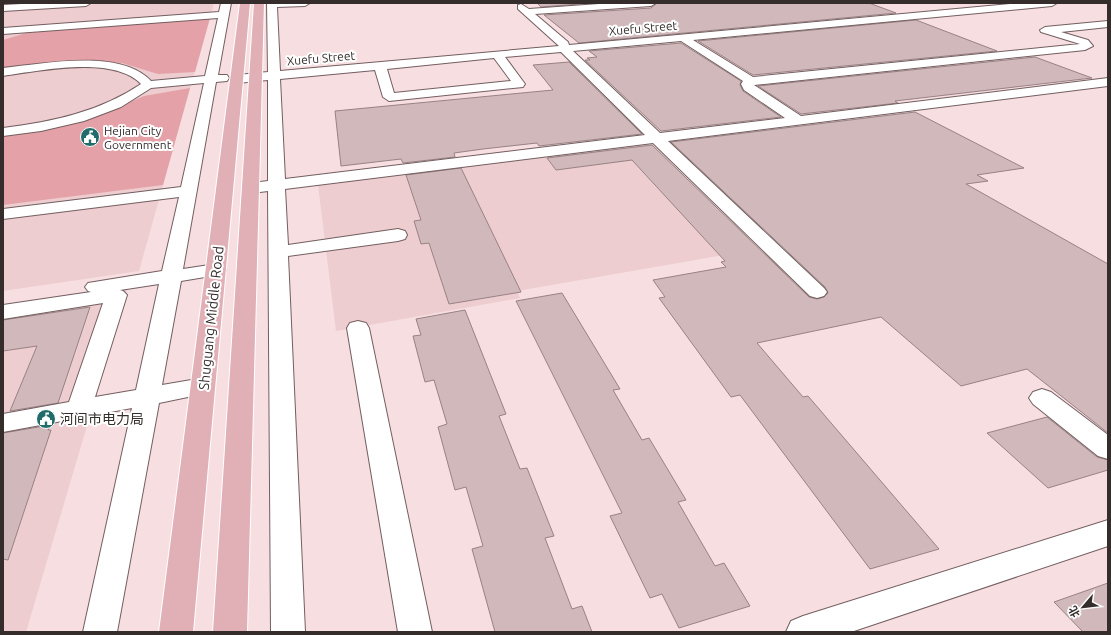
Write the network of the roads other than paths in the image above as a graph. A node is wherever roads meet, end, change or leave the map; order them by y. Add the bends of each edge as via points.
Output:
1 (86, 3) edge
2 (244, 3) edge
3 (305, 3) edge
4 (517, 3) edge
5 (651, 3) edge
6 (1017, 3) edge
7 (1052, 3) edge
8 (268, 4) edge
9 (924, 5) dead end
10 (3, 8) edge
11 (224, 9) edge
12 (938, 10) junction
13 (528, 12) junction
14 (1108, 24) edge
15 (3, 31) edge
16 (682, 37) junction
17 (564, 46) junction
18 (497, 54) junction
19 (380, 65) junction
20 (3, 72) edge
21 (253, 75) junction
22 (210, 80) junction
23 (751, 81) junction
24 (1108, 82) edge
25 (148, 85) junction
26 (798, 120) junction
27 (3, 132) edge
28 (656, 137) junction
29 (277, 184) junction
30 (251, 188) junction
31 (188, 191) junction
32 (3, 214) edge
33 (398, 234) dead end
34 (278, 252) junction
35 (216, 270) junction
36 (171, 276) junction
37 (817, 292) dead end
38 (3, 300) edge
39 (3, 312) edge
40 (358, 328) dead end
41 (203, 386) junction
42 (147, 397) junction
43 (1042, 398) dead end
44 (79, 409) junction
45 (3, 423) edge
46 (1108, 448) edge
47 (1108, 533) edge
48 (100, 632) edge
49 (176, 632) edge
50 (230, 632) edge
51 (288, 632) edge
52 (414, 632) edge
53 (803, 632) edge

1 - 10 street
2 - 21 main road, Shuguang Middle Road
3 - 8 street
4 - 13 street
5 - 13 street
6 - 12 street, Xuefu Street
7 - 16 street, Xuefu Street
8 - 21 main road, Shuguang Middle Road
9 - 12 street
11 - 15 street
11 - 22 street
12 - 17 street, Xuefu Street
13 - 17 street
14 - 23 street via 1045,30 1084,42 1088,46 1085,47
16 - 17 street, Xuefu Street
16 - 23 street
17 - 18 street, Xuefu Street
17 - 21 street, Xuefu Street
17 - 28 street
18 - 19 street, Xuefu Street
18 - 19 street via 519,84 389,97
19 - 21 street, Xuefu Street
20 - 25 street via 59,66 103,66 137,75
21 - 22 street
21 - 29 street
21 - 30 main road, Shuguang Middle Road
21 - 35 main road, Shuguang Middle Road
22 - 25 street
22 - 31 street
23 - 26 street via 747,84 748,87
24 - 26 street
25 - 27 street via 135,96 110,108 37,128
26 - 28 street
28 - 29 street
28 - 37 street
29 - 30 street
29 - 34 street
30 - 50 main road, Shuguang Middle Road
31 - 32 street
31 - 36 street
33 - 34 street
34 - 51 street
35 - 36 street
35 - 41 main road, Shuguang Middle Road
36 - 38 street
36 - 42 street
39 - 44 street via 116,295
40 - 52 street
41 - 42 street
41 - 49 main road, Shuguang Middle Road
42 - 44 street
42 - 48 street
43 - 46 street
44 - 45 street
47 - 53 street

